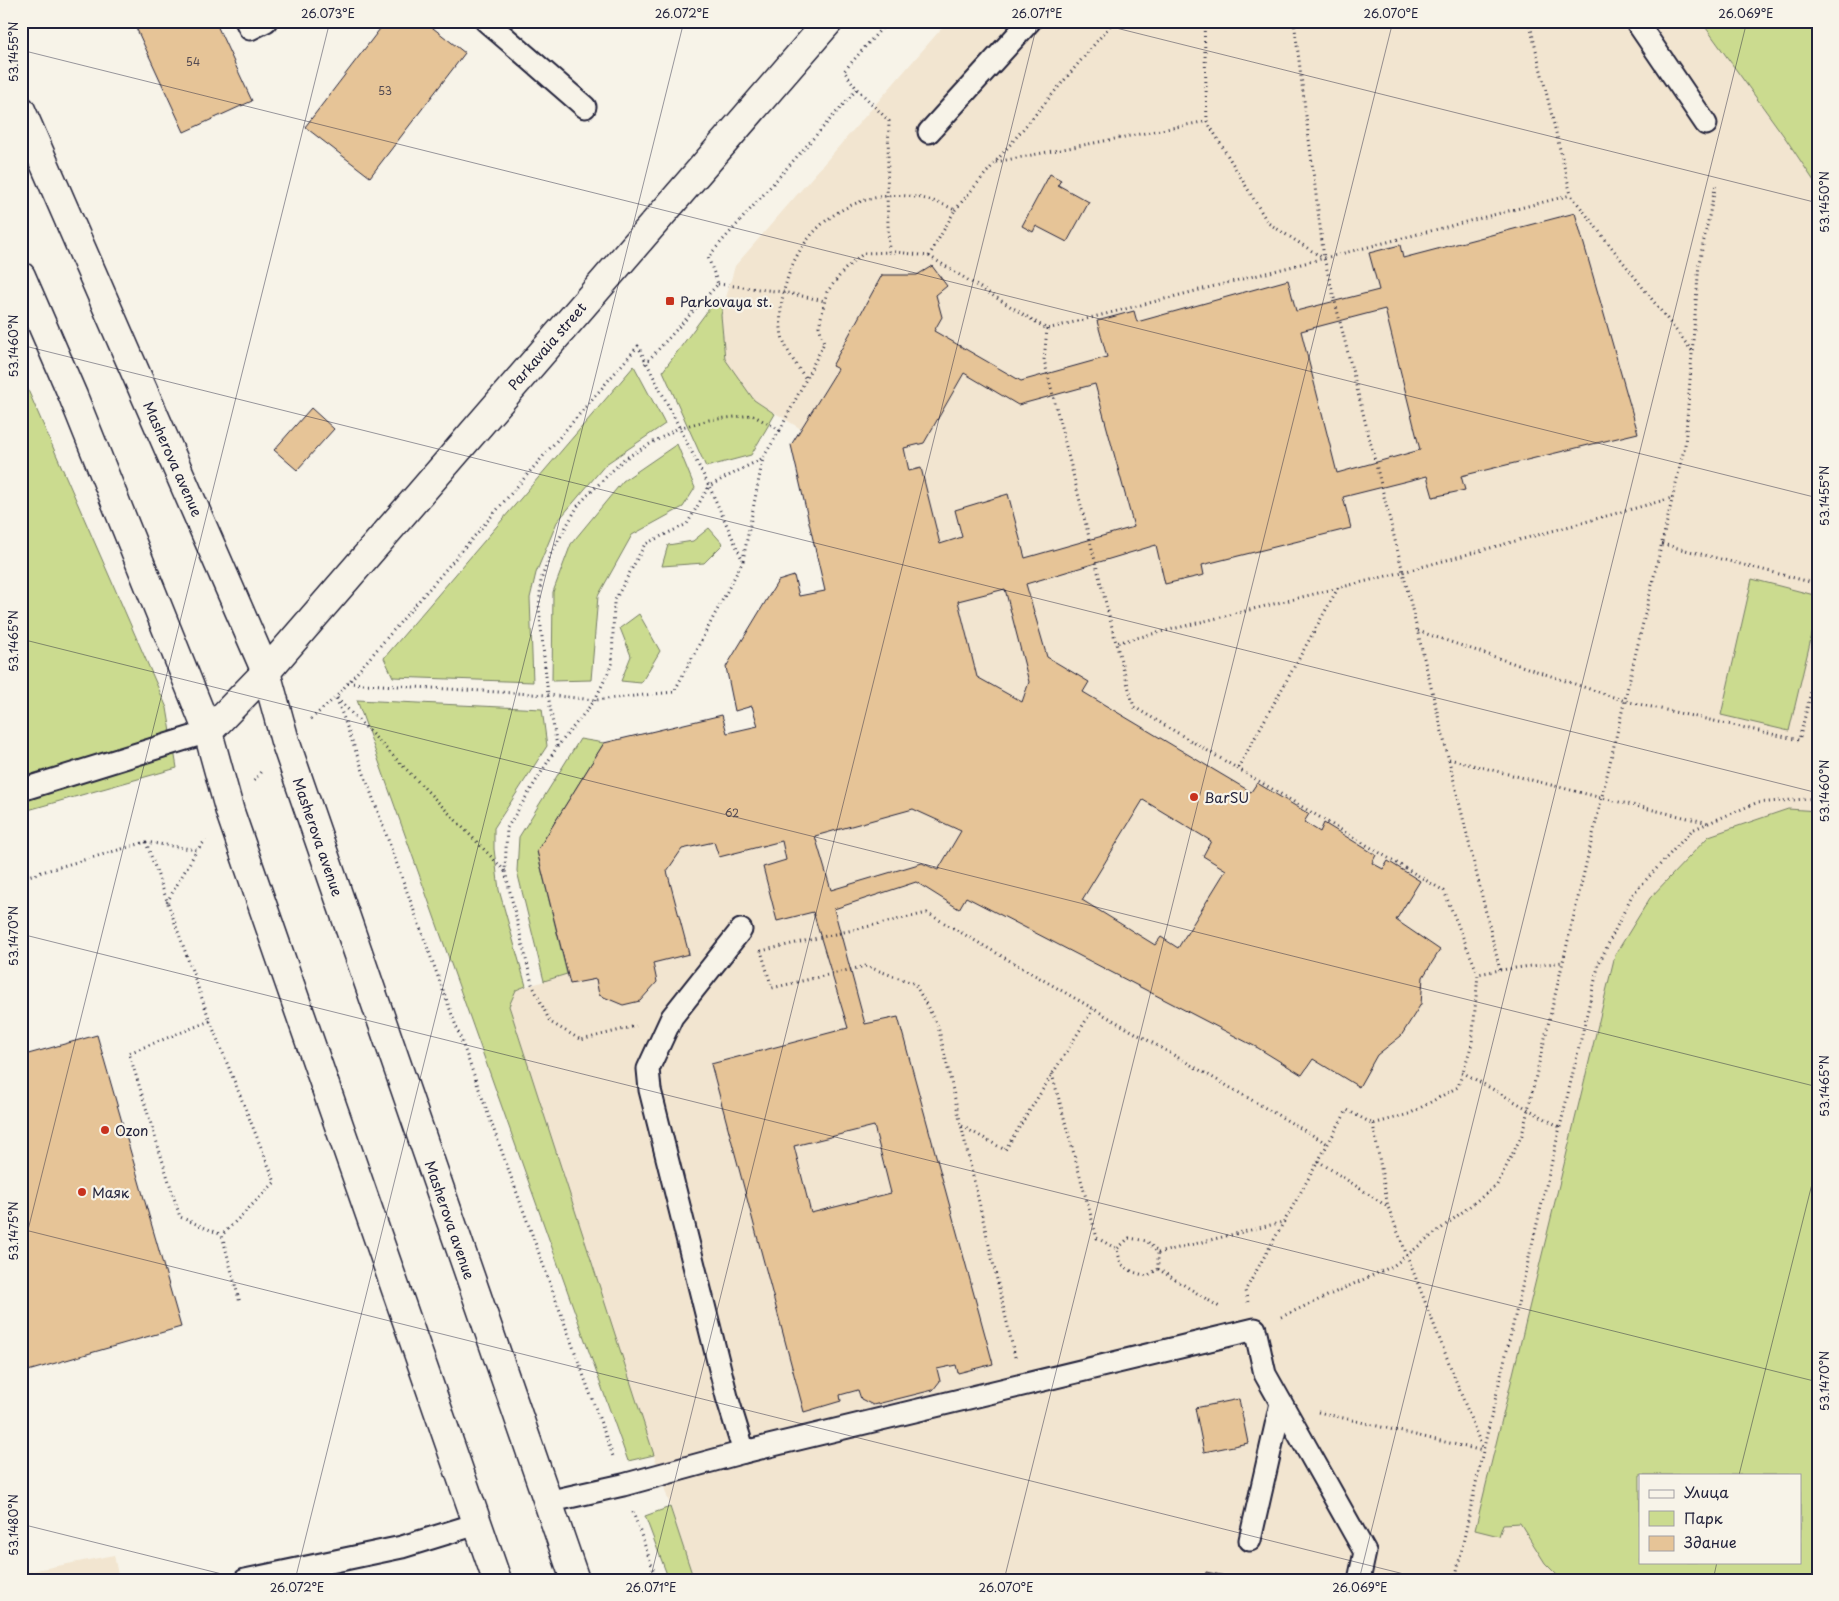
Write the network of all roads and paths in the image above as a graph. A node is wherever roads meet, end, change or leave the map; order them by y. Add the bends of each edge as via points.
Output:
1 (246, 21) edge
2 (266, 21) edge
3 (486, 21) edge
4 (829, 21) edge
5 (888, 21) edge
6 (1030, 21) edge
7 (1114, 21) edge
8 (1204, 21) edge
9 (1294, 21) edge
10 (1529, 21) edge
11 (1636, 21) edge
12 (857, 88) junction
13 (585, 107) dead end
14 (21, 110) edge
15 (1207, 121) junction
16 (1706, 124) dead end
17 (928, 132) dead end
18 (995, 162) junction
19 (1716, 184) dead end
20 (1571, 195) junction
21 (887, 196) junction
22 (955, 210) junction
23 (889, 252) junction
24 (929, 256) junction
25 (1324, 258) junction
26 (21, 276) edge
27 (718, 284) junction
28 (783, 292) junction
29 (825, 301) junction
30 (1047, 329) junction
31 (1692, 351) junction
32 (646, 364) junction
33 (806, 379) junction
34 (678, 428) junction
35 (780, 430) junction
36 (763, 458) junction
37 (709, 486) junction
38 (1672, 498) junction
39 (1662, 544) junction
40 (743, 561) junction
41 (1403, 572) junction
42 (1818, 584) edge
43 (1338, 588) junction
44 (1417, 631) junction
45 (1116, 642) junction
46 (1818, 664) edge
47 (266, 672) junction
48 (348, 683) junction
49 (548, 695) junction
50 (336, 697) junction
51 (594, 700) junction
52 (1625, 701) junction
53 (208, 732) junction
54 (285, 741) junction
55 (557, 747) junction
56 (1448, 759) junction
57 (1238, 768) junction
58 (21, 790) edge
59 (1602, 798) junction
60 (1818, 798) edge
61 (230, 812) junction
62 (1710, 823) junction
63 (146, 842) junction
64 (197, 850) junction
65 (505, 871) junction
66 (21, 878) edge
67 (167, 902) junction
68 (741, 930) dead end
69 (1563, 962) junction
70 (1500, 970) junction
71 (1478, 974) junction
72 (1094, 1009) junction
73 (672, 1017) junction
74 (210, 1021) junction
75 (1462, 1072) junction
76 (1052, 1074) junction
77 (1529, 1108) junction
78 (1373, 1124) junction
79 (962, 1126) junction
80 (1560, 1128) junction
81 (1328, 1144) junction
82 (1318, 1162) junction
83 (1388, 1207) junction
84 (1284, 1221) junction
85 (222, 1236) junction
86 (1117, 1249) junction
87 (1158, 1253) junction
88 (1406, 1256) junction
89 (1158, 1269) junction
90 (240, 1303) dead end
91 (1255, 1329) junction
92 (1022, 1385) junction
93 (1281, 1403) junction
94 (1483, 1451) junction
95 (744, 1452) junction
96 (623, 1485) junction
97 (547, 1502) junction
98 (477, 1524) junction
99 (1250, 1540) dead end
100 (246, 1580) edge
101 (497, 1580) edge
102 (575, 1580) edge
103 (657, 1580) edge
104 (1358, 1580) edge
105 (1455, 1580) edge

1 - 2 lane via 250,29
3 - 13 lane
4 - 47 main road, Parkavaia street
5 - 12 path via 844,71
6 - 17 lane
7 - 18 path
8 - 15 path
9 - 25 path
10 - 20 path
11 - 16 lane
12 - 21 path via 889,121
12 - 27 path via 708,257
14 - 47 main road, Masherova avenue
15 - 18 path
15 - 25 path via 1268,223
18 - 22 path
19 - 31 path via 1699,263
20 - 25 path
20 - 31 path
21 - 22 path via 914,196
21 - 23 path
21 - 28 path via 857,202 836,212 814,230 799,250
22 - 24 path
23 - 24 path
23 - 29 path via 864,253 844,270 827,292
24 - 30 path
25 - 30 path
25 - 41 path
26 - 53 main road
27 - 28 path
27 - 32 path
28 - 29 path
28 - 33 path via 782,336
29 - 33 path via 819,326 824,343
30 - 45 path via 1044,360
31 - 38 path via 1685,445
32 - 34 path
32 - 48 path via 638,346
33 - 35 path
34 - 35 path via 709,420 752,415
34 - 37 path
34 - 49 path via 624,458 579,504 550,555 541,580 539,608
35 - 36 path
36 - 37 path
36 - 40 path
37 - 40 path
37 - 51 path via 687,524 645,544 614,602 612,664
38 - 39 path
38 - 41 path
39 - 42 path
39 - 52 path
40 - 51 path via 674,692
41 - 43 path
41 - 44 path
43 - 45 path
43 - 57 path
44 - 52 path
44 - 56 path
45 - 57 path via 1134,706
46 - 52 path via 1799,740
47 - 53 main road, Parkavaia street
47 - 54 main road, Masherova avenue
48 - 49 path
48 - 50 path
49 - 51 path
49 - 55 path
50 - 54 path
50 - 65 path
50 - 96 path
51 - 55 path
52 - 59 path
53 - 58 lane
53 - 61 main road
54 - 61 path
54 - 97 main road, Masherova avenue
55 - 65 path via 506,828
56 - 59 path
56 - 70 path
57 - 71 path via 1444,891
59 - 62 path
59 - 69 path
60 - 62 path via 1756,803
61 - 64 path
61 - 98 main road
62 - 80 path via 1692,830 1632,895 1599,963
63 - 64 path
63 - 66 path
63 - 67 path
64 - 67 path
65 - 73 path via 532,984 550,1022 581,1040
67 - 74 path
68 - 73 lane
69 - 70 path
69 - 77 path
70 - 71 path
71 - 75 path via 1472,1044
72 - 76 path
72 - 79 path via 927,913 761,951 772,988 866,966 915,984 938,1026
72 - 81 path
73 - 95 lane via 648,1069 650,1090 724,1388
74 - 85 path via 275,1182
74 - 85 path via 129,1053 180,1217
75 - 77 path
75 - 78 path via 1458,1087 1409,1114
76 - 79 path via 1005,1150
76 - 86 path via 1097,1238
77 - 80 path
77 - 88 path via 1522,1135 1497,1185
78 - 81 path via 1347,1110
78 - 83 path
79 - 92 path
80 - 94 path
81 - 82 path
82 - 83 path
82 - 84 path
83 - 88 path
84 - 87 path
84 - 91 path via 1245,1291
85 - 90 path
86 - 87 path via 1130,1238 1147,1241
86 - 89 path via 1121,1264 1133,1272 1147,1276
87 - 89 path
88 - 91 path via 1393,1266
88 - 94 path
89 - 91 path
91 - 92 lane
91 - 93 lane via 1265,1374
92 - 95 lane
93 - 94 path
93 - 99 lane
93 - 104 lane via 1365,1552
94 - 105 path
95 - 96 lane
96 - 97 lane
96 - 103 path
97 - 102 main road, Masherova avenue
98 - 100 lane via 402,1547
98 - 101 main road

